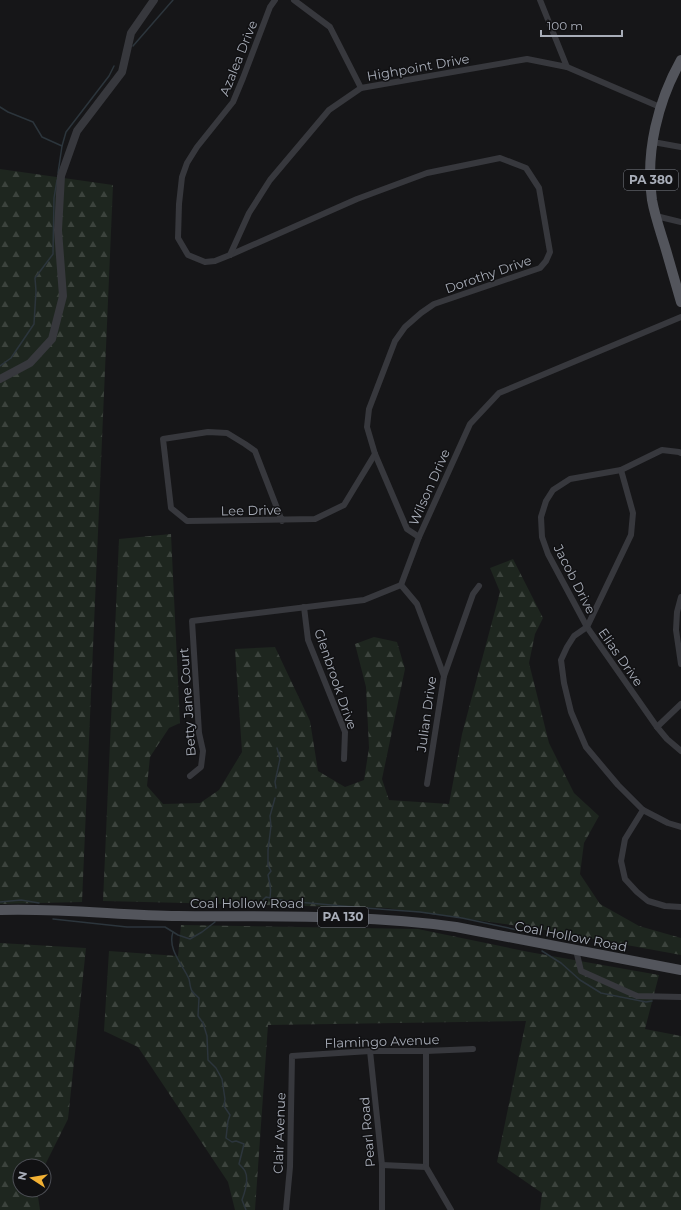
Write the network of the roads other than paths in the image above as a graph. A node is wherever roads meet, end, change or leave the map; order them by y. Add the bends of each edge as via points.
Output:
1 (154, 0) edge
2 (275, 0) edge
3 (294, 0) edge
4 (540, 0) edge
5 (681, 60) edge
6 (567, 67) junction
7 (361, 88) junction
8 (660, 108) junction
9 (653, 142) junction
10 (681, 147) edge
11 (656, 216) junction
12 (681, 222) edge
13 (230, 255) junction
14 (681, 302) edge
15 (681, 317) edge
16 (0, 379) edge
17 (681, 453) edge
18 (375, 454) junction
19 (621, 470) junction
20 (282, 521) junction
21 (419, 537) junction
22 (401, 585) junction
23 (478, 586) dead end
24 (681, 597) edge
25 (304, 607) junction
26 (587, 627) junction
27 (681, 664) edge
28 (444, 676) junction
29 (681, 704) edge
30 (656, 727) junction
31 (681, 751) edge
32 (344, 759) dead end
33 (190, 776) dead end
34 (427, 784) dead end
35 (643, 810) junction
36 (681, 827) edge
37 (681, 907) edge
38 (0, 910) edge
39 (576, 950) junction
40 (681, 970) edge
41 (681, 997) edge
42 (474, 1049) dead end
43 (370, 1051) junction
44 (426, 1051) junction
45 (292, 1056) joint
46 (382, 1165) junction
47 (426, 1167) junction
48 (451, 1209) edge
49 (286, 1210) edge
50 (382, 1210) edge

1 - 16 street via 131,33 122,72 77,131 61,176 58,230 63,296 52,339 30,363
2 - 13 street, Azalea Drive via 233,102 196,147 182,177 178,238 188,255 205,262
3 - 7 street via 330,27
4 - 6 street
5 - 8 main road, PA 380
6 - 7 street, Highpoint Drive via 527,58
6 - 8 street, Highpoint Drive
7 - 13 street, Highpoint Drive via 329,110 270,180 249,213
8 - 9 main road, PA 380
9 - 10 street
9 - 11 main road, PA 380 via 651,186
11 - 12 street
11 - 14 main road, PA 380
13 - 18 street, Dorothy Drive via 357,200 428,173 500,158 526,168 539,188 550,252 546,262 540,268 434,304 405,327 395,341 369,409 367,427
15 - 21 street, Wilson Drive via 500,393 470,424
17 - 19 street, Jacob Drive via 662,450
18 - 20 street, Lee Drive via 344,505 314,519
18 - 21 street, Dorothy Drive via 407,529
19 - 26 street via 633,513 631,535
19 - 26 street, Jacob Drive via 570,479 553,490 541,517 542,537 548,554
20 - 20 street, Lee Drive via 188,522 171,508 163,439 208,432 227,433 245,444 255,451
21 - 22 street, Wilson Drive
22 - 25 street via 364,600
22 - 28 street, Julian Drive via 417,604
23 - 28 street
24 - 27 street via 676,612
25 - 32 street, Glenbrook Drive via 308,640 345,732
25 - 33 street, Betty Jane Court via 192,621 199,733 203,751 201,767
26 - 30 street, Elias Drive
26 - 35 street, Elias Drive via 574,636 562,660 571,712 586,747
28 - 34 street, Julian Drive
29 - 30 street
30 - 31 street, Elias Drive
35 - 36 street, Elias Drive
35 - 37 street via 625,839 621,861 625,879 648,901
38 - 39 main road, Coal Hollow Road / PA 130 via 154,915 267,915 424,922
39 - 40 main road, Coal Hollow Road / PA 130
39 - 41 street via 581,971 636,996
42 - 44 street, Flamingo Avenue
43 - 44 street, Flamingo Avenue
43 - 45 street, Flamingo Avenue
43 - 46 street, Pearl Road
44 - 47 street
45 - 49 street, Clair Avenue via 290,1167
46 - 47 street
46 - 50 street, Pearl Road
47 - 48 street

